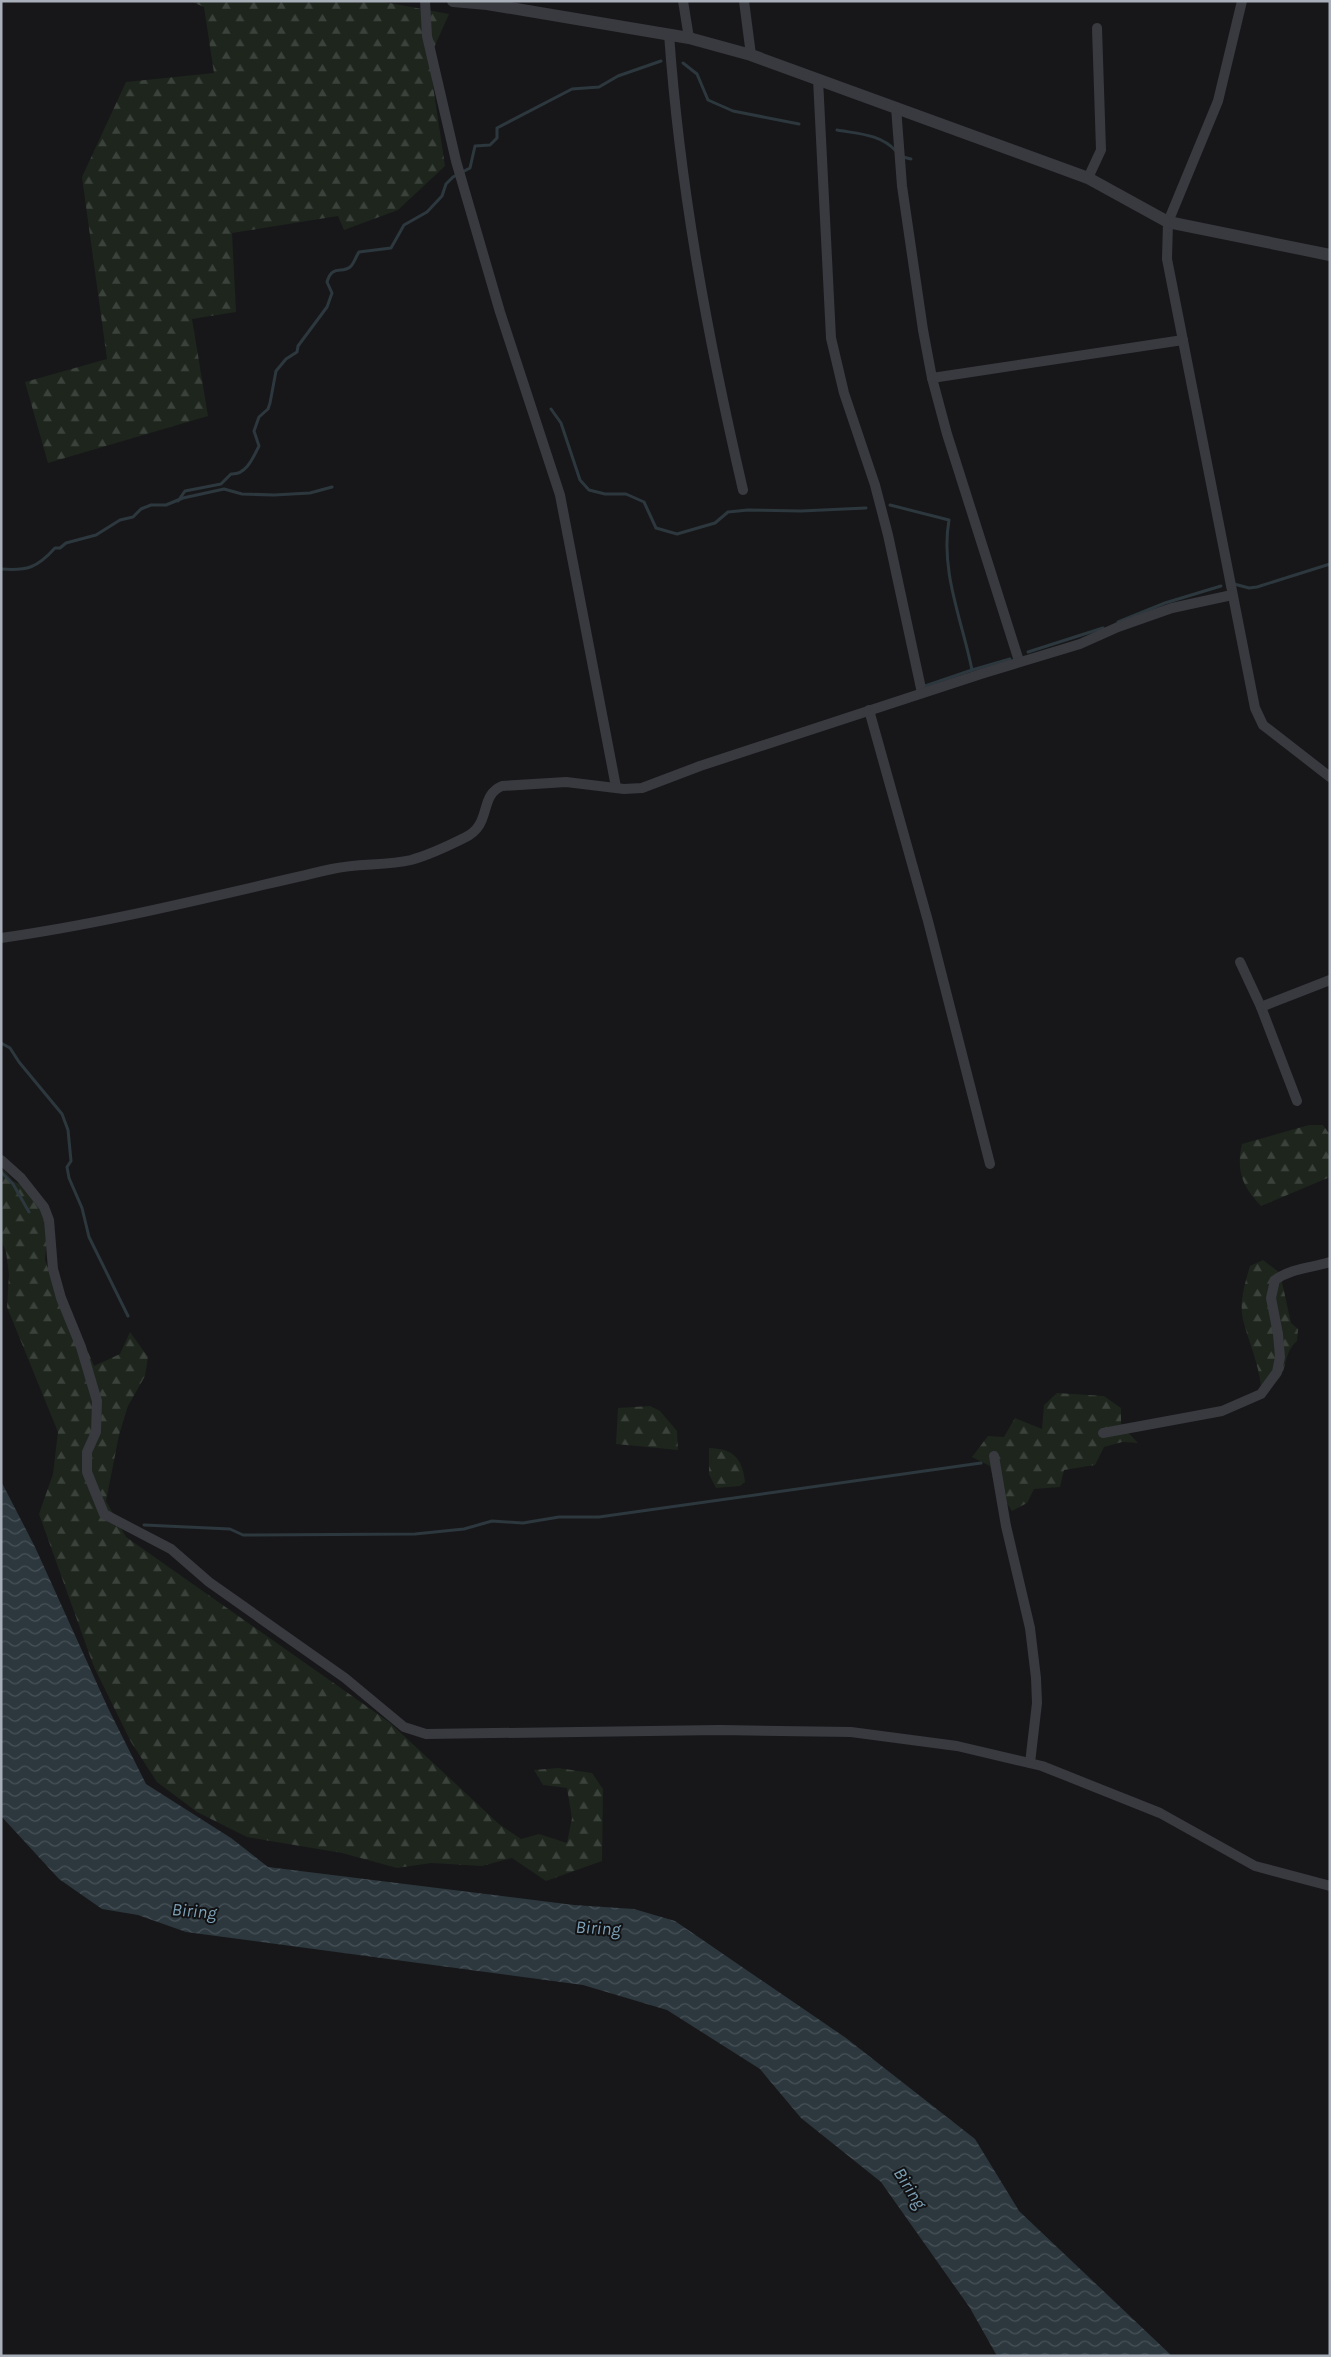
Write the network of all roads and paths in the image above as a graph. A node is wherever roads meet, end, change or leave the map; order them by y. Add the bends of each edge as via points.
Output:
1 (425, 1) edge
2 (453, 1) edge
3 (683, 1) edge
4 (744, 1) edge
5 (1242, 1) edge
6 (1096, 28) dead end
7 (669, 34) junction
8 (689, 38) junction
9 (751, 55) junction
10 (818, 79) junction
11 (896, 107) junction
12 (1088, 178) junction
13 (1168, 222) junction
14 (1330, 255) edge
15 (1183, 340) junction
16 (932, 378) junction
17 (743, 490) dead end
18 (1232, 595) junction
19 (1019, 661) junction
20 (922, 693) junction
21 (870, 710) junction
22 (1330, 777) edge
23 (616, 788) junction
24 (1, 938) edge
25 (1240, 962) dead end
26 (1330, 980) edge
27 (1261, 1006) junction
28 (1297, 1101) dead end
29 (1, 1160) edge
30 (990, 1164) dead end
31 (1330, 1262) edge
32 (1103, 1434) dead end
33 (994, 1456) dead end
34 (1030, 1763) junction
35 (1330, 1886) edge

1 - 23 street via 427,36 456,161 500,312 560,495
2 - 7 street
3 - 8 street
4 - 9 street
5 - 13 street via 1218,101
6 - 12 street via 1101,150
7 - 8 street
7 - 17 street via 692,243
8 - 9 street
9 - 10 street
10 - 11 street
10 - 20 street via 830,338 844,393 875,484
11 - 12 street
11 - 16 street via 902,186
12 - 13 street
13 - 14 street
13 - 15 street via 1167,259
15 - 16 street
15 - 18 street
16 - 19 street
18 - 19 street via 1172,608 1080,644
18 - 22 street via 1255,708 1263,725
19 - 20 street
20 - 21 street
21 - 23 street via 642,788
21 - 30 street
23 - 24 street via 566,782 502,786 493,790 477,830 466,838 411,860 341,866 111,919
25 - 27 street
26 - 27 street
27 - 28 street
29 - 34 street via 21,1178 44,1207 49,1220 53,1269 97,1401 96,1432 87,1452 87,1472 104,1514 171,1549 209,1582 345,1678 404,1727 426,1734 720,1730 851,1732 957,1746
31 - 32 street via 1293,1270 1275,1280 1271,1298 1280,1357 1277,1372 1261,1394 1245,1403 1206,1415
33 - 34 street via 1033,1653 1037,1703
34 - 35 street via 1160,1812 1255,1866

